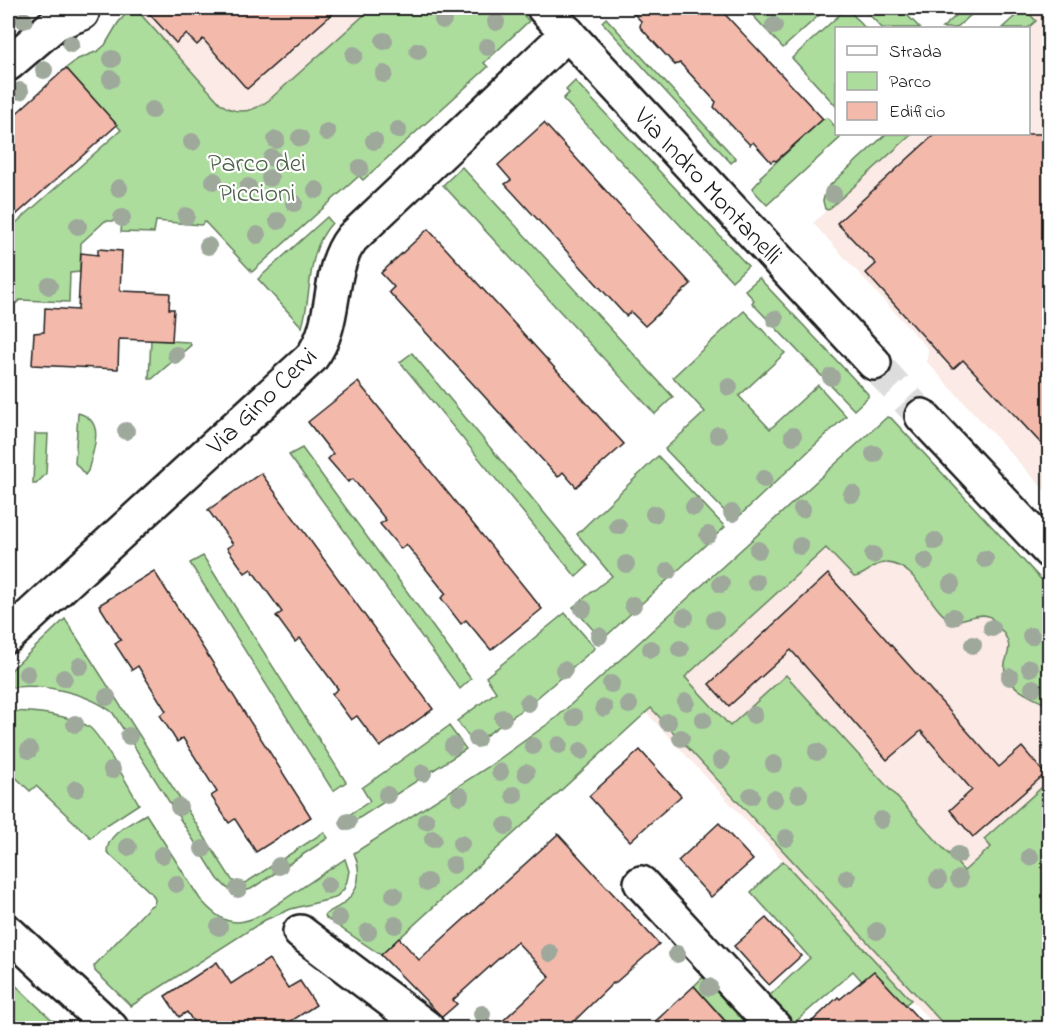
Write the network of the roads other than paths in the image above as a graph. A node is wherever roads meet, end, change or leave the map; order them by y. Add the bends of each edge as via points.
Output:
1 (544, 8) edge
2 (82, 13) dead end
3 (568, 33) junction
4 (8, 64) edge
5 (874, 363) tunnel mouth
6 (922, 416) tunnel mouth
7 (1050, 552) edge
8 (8, 636) edge
9 (640, 883) dead end
10 (8, 932) edge
11 (300, 932) dead end
12 (111, 1029) edge
13 (427, 1029) edge
14 (775, 1029) edge

1 - 3 street, Via Indro Montanelli
2 - 4 street via 56,23
3 - 5 street, Via Indro Montanelli
3 - 8 street, Via Gino Cervi via 345,246 324,335 311,358
6 - 7 street
9 - 14 street
10 - 12 street
11 - 13 street

